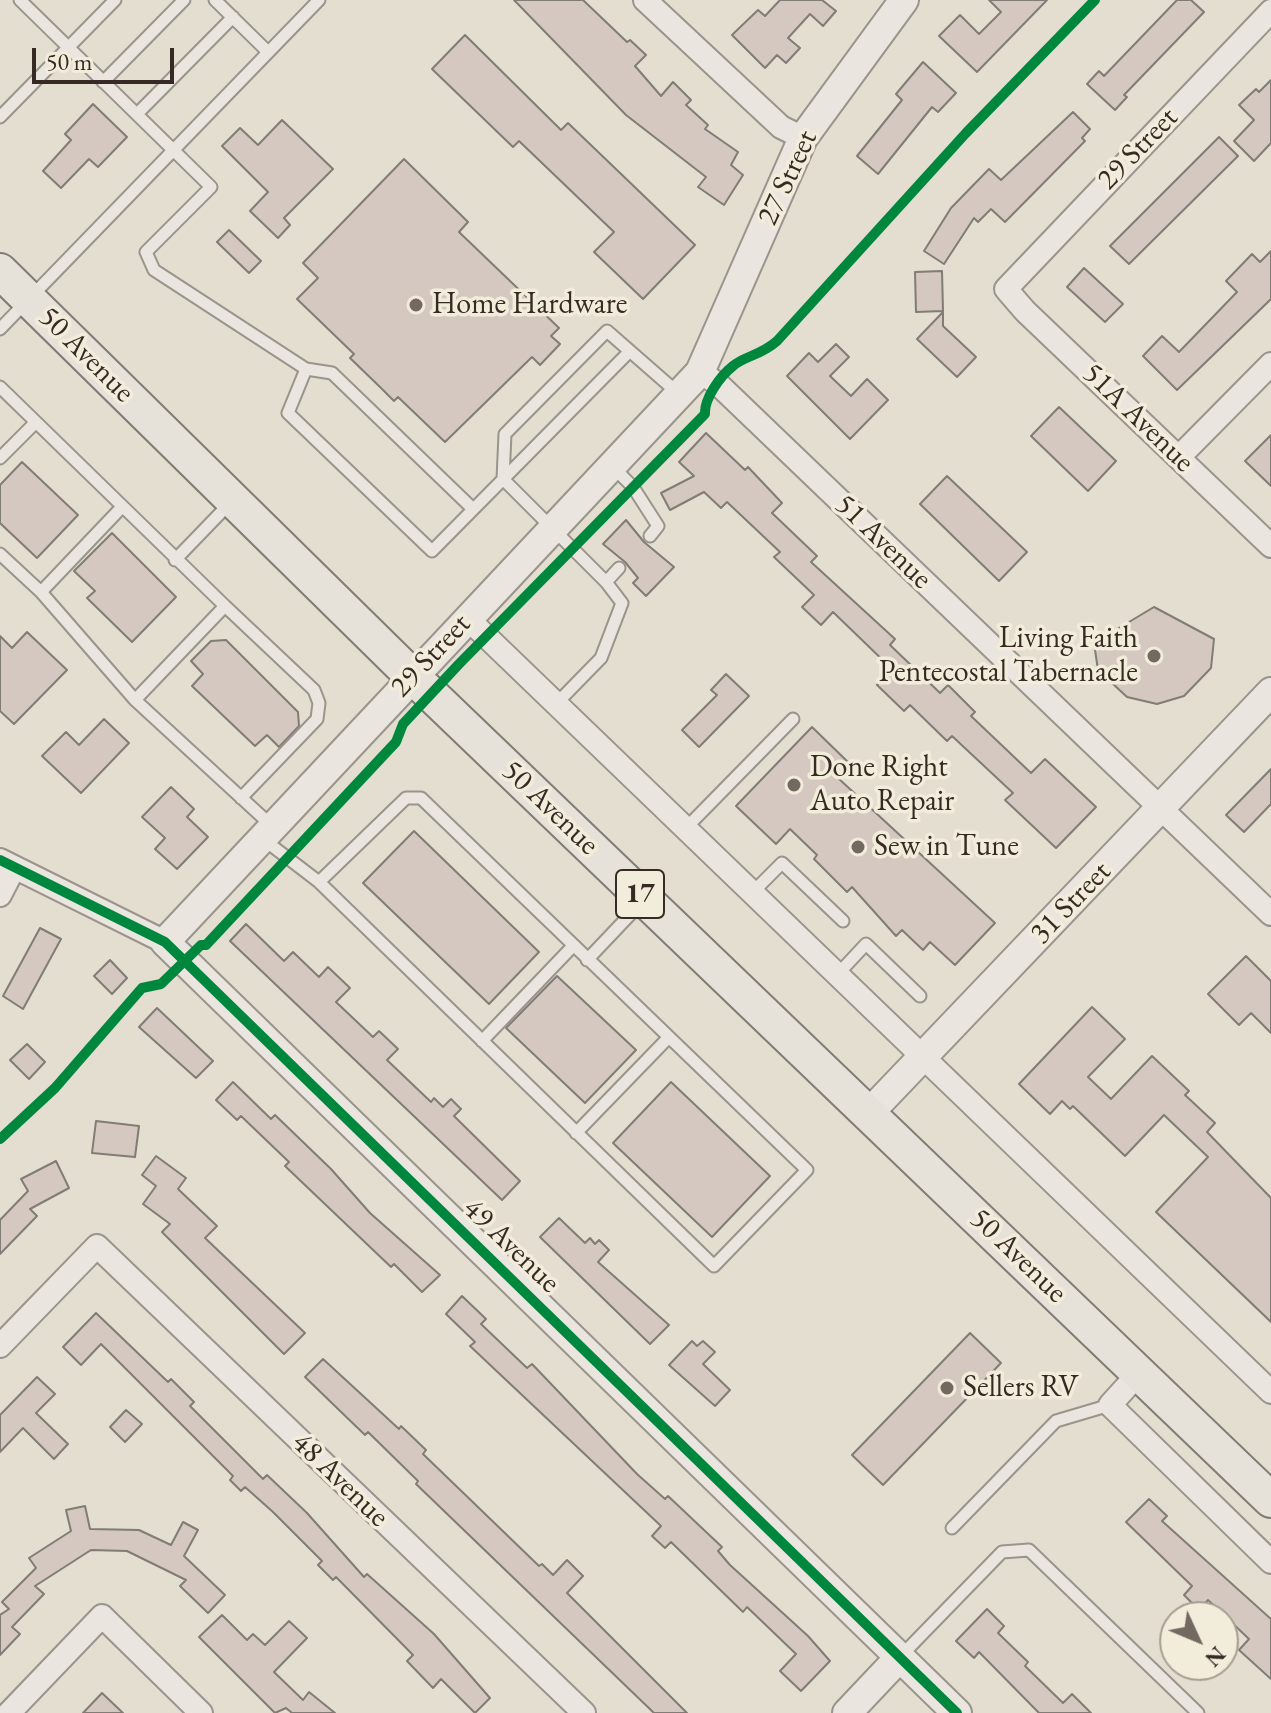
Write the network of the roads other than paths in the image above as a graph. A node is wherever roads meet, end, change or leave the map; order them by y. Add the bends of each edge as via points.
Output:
1 (20, 0) edge
2 (40, 0) edge
3 (115, 0) edge
4 (184, 0) edge
5 (215, 0) edge
6 (319, 0) edge
7 (645, 0) edge
8 (904, 0) edge
9 (30, 10) junction
10 (1271, 11) edge
11 (233, 17) junction
12 (69, 48) junction
13 (268, 52) junction
14 (103, 82) junction
15 (137, 114) junction
16 (0, 117) edge
17 (803, 138) junction
18 (173, 149) junction
19 (0, 271) edge
20 (1006, 289) joint
21 (28, 298) junction
22 (0, 329) edge
23 (629, 352) junction
24 (1271, 364) edge
25 (306, 369) junction
26 (700, 372) junction
27 (0, 387) edge
28 (681, 396) junction
29 (35, 423) junction
30 (1179, 457) junction
31 (0, 458) edge
32 (613, 467) junction
33 (503, 479) junction
34 (233, 500) junction
35 (121, 508) junction
36 (473, 509) junction
37 (553, 529) junction
38 (650, 536) dead end
39 (1271, 546) edge
40 (0, 554) edge
41 (175, 560) junction
42 (619, 568) dead end
43 (606, 582) junction
44 (41, 592) junction
45 (225, 606) junction
46 (467, 618) junction
47 (412, 676) junction
48 (1271, 692) edge
49 (135, 700) junction
50 (555, 704) junction
51 (793, 719) dead end
52 (241, 798) junction
53 (1160, 809) junction
54 (684, 830) junction
55 (267, 832) junction
56 (7, 864) edge
57 (319, 882) junction
58 (751, 894) junction
59 (0, 895) edge
60 (645, 899) junction
61 (1271, 914) edge
62 (843, 921) dead end
63 (165, 942) junction
64 (573, 946) junction
65 (587, 960) junction
66 (837, 975) junction
67 (920, 996) dead end
68 (669, 1037) junction
69 (482, 1041) junction
70 (923, 1058) junction
71 (869, 1113) junction
72 (576, 1133) junction
73 (0, 1346) edge
74 (1139, 1373) junction
75 (1271, 1392) edge
76 (1110, 1405) junction
77 (1271, 1500) edge
78 (952, 1528) dead end
79 (1271, 1562) edge
80 (899, 1658) junction
81 (9, 1713) edge
82 (201, 1713) edge
83 (584, 1713) edge
84 (847, 1713) edge
85 (957, 1713) edge
86 (1198, 1713) edge

1 - 9 lane
2 - 9 lane
3 - 12 lane
4 - 14 lane
5 - 11 lane
6 - 13 lane
7 - 17 street via 781,127
8 - 17 street, 27 Street
9 - 12 lane
10 - 20 street, 29 Street
11 - 13 lane
11 - 15 lane
12 - 14 lane
12 - 16 lane
13 - 18 lane
14 - 15 lane
15 - 18 lane
17 - 26 street, 27 Street
18 - 21 lane
18 - 25 lane via 211,187 146,252 148,262 163,277
19 - 21 main road, 50 Avenue / 17
20 - 30 street, 51A Avenue
21 - 22 lane
21 - 34 main road, 50 Avenue / 17
23 - 28 lane
23 - 33 lane
23 - 33 lane via 607,331 596,341 505,434
24 - 30 street
25 - 36 lane via 332,373
25 - 36 lane via 288,413 432,551
26 - 28 street, 29 Street
26 - 53 street, 51 Avenue via 743,407
27 - 29 lane
28 - 32 street, 29 Street
29 - 31 lane
29 - 35 lane
30 - 39 street, 51A Avenue
32 - 37 street, 29 Street
32 - 38 lane via 658,526
33 - 36 lane
33 - 37 lane
34 - 41 lane
34 - 47 main road, 50 Avenue / 17
35 - 41 lane
35 - 44 lane
37 - 43 lane
37 - 46 street, 29 Street
40 - 44 lane
41 - 45 lane
42 - 43 lane
43 - 50 lane via 622,603 601,658
44 - 49 lane
45 - 49 lane
45 - 52 lane via 314,690 319,703 317,719
46 - 47 street, 29 Street
46 - 50 street
47 - 55 street, 29 Street
47 - 60 main road, 50 Avenue / 17
48 - 53 street, 31 Street
49 - 52 lane
50 - 54 street
51 - 54 lane
52 - 55 lane
53 - 61 street, 51 Avenue
53 - 70 street, 31 Street
54 - 58 street
55 - 57 lane
55 - 63 street, 29 Street
56 - 59 street
56 - 63 street, 49 Avenue
57 - 64 lane via 397,804 421,798
57 - 69 lane
58 - 62 lane via 782,863
58 - 66 street
60 - 65 lane
60 - 71 main road, 50 Avenue / 17
63 - 80 street, 49 Avenue
64 - 65 lane
64 - 69 lane
65 - 68 lane
66 - 67 lane via 866,944
66 - 70 street
68 - 72 lane
68 - 72 lane via 807,1170 780,1199 714,1266
69 - 72 lane
70 - 71 street, 31 Street
70 - 75 street
71 - 74 main road, 50 Avenue / 17
73 - 83 street, 48 Avenue via 97,1246
74 - 76 street
74 - 77 main road, 50 Avenue / 17
76 - 78 lane via 1056,1421
76 - 79 street
80 - 84 street
80 - 85 street, 49 Avenue
80 - 86 lane via 1002,1552 1029,1550
81 - 82 street via 102,1616

